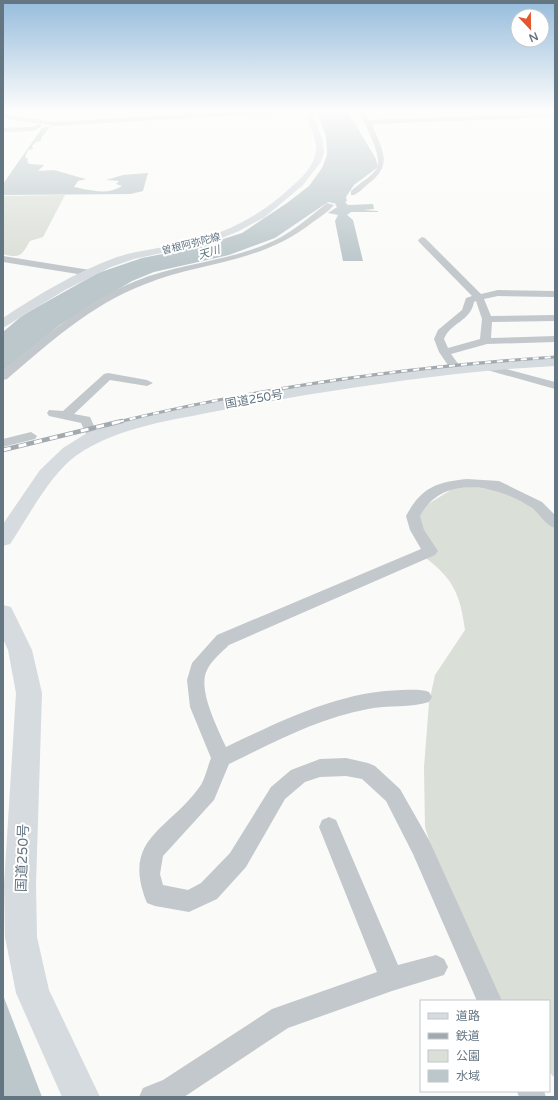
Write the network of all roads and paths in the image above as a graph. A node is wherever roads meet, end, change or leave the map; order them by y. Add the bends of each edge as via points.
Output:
1 (316, 161) edge
2 (381, 161) edge
3 (354, 193) dead end
4 (330, 205) dead end
5 (422, 240) dead end
6 (3, 258) edge
7 (90, 273) junction
8 (555, 294) edge
9 (479, 297) junction
10 (519, 309) dead end
11 (552, 314) edge
12 (488, 319) junction
13 (3, 324) edge
14 (555, 339) edge
15 (485, 341) junction
16 (444, 352) junction
17 (555, 361) edge
18 (484, 366) junction
19 (456, 369) junction
20 (3, 377) edge
21 (147, 383) dead end
22 (555, 386) edge
23 (53, 412) dead end
24 (65, 416) junction
25 (31, 436) dead end
26 (93, 436) junction
27 (3, 443) edge
28 (555, 523) edge
29 (3, 539) edge
30 (3, 613) edge
31 (423, 697) dead end
32 (221, 758) junction
33 (329, 827) dead end
34 (12, 877) edge
35 (436, 967) dead end
36 (392, 979) junction
37 (489, 1000) edge
38 (81, 1097) edge
39 (152, 1097) edge

1 - 7 main road, 曽根阿弥陀線 via 305,178 278,203 241,228 193,244 128,258
2 - 3 street via 381,167 373,177
4 - 20 street via 289,236 267,248 161,275 115,294 46,339
5 - 9 street
6 - 7 street
7 - 13 main road, 曽根阿弥陀線 via 39,300
8 - 9 street via 498,293
9 - 12 street
9 - 16 street via 469,300 467,311 442,332 438,339
10 - 11 street
11 - 12 street
12 - 15 street
14 - 15 street
15 - 16 street
16 - 19 street
17 - 18 highway, 国道250号
18 - 19 highway, 国道250号
18 - 22 street
19 - 26 highway, 国道250号 via 249,400 169,415
21 - 24 street via 108,376
23 - 24 street
24 - 26 street via 86,420
25 - 27 street
26 - 29 highway, 国道250号 via 69,452 47,474
28 - 32 street via 536,505 494,484 450,485 432,493 420,503 413,516 417,530 430,551 223,640 198,668 196,680 199,707
30 - 34 highway, 国道250号 via 20,650 29,693
31 - 32 street via 398,696 354,704 301,720
32 - 37 street via 207,794 153,852 149,874 155,895 189,901 209,891 238,860 278,793 298,776 320,768 346,767 368,772 393,795 421,847 467,959
33 - 36 street
34 - 38 highway, 国道250号 via 33,993
35 - 36 street
36 - 39 street via 281,1018 170,1092

